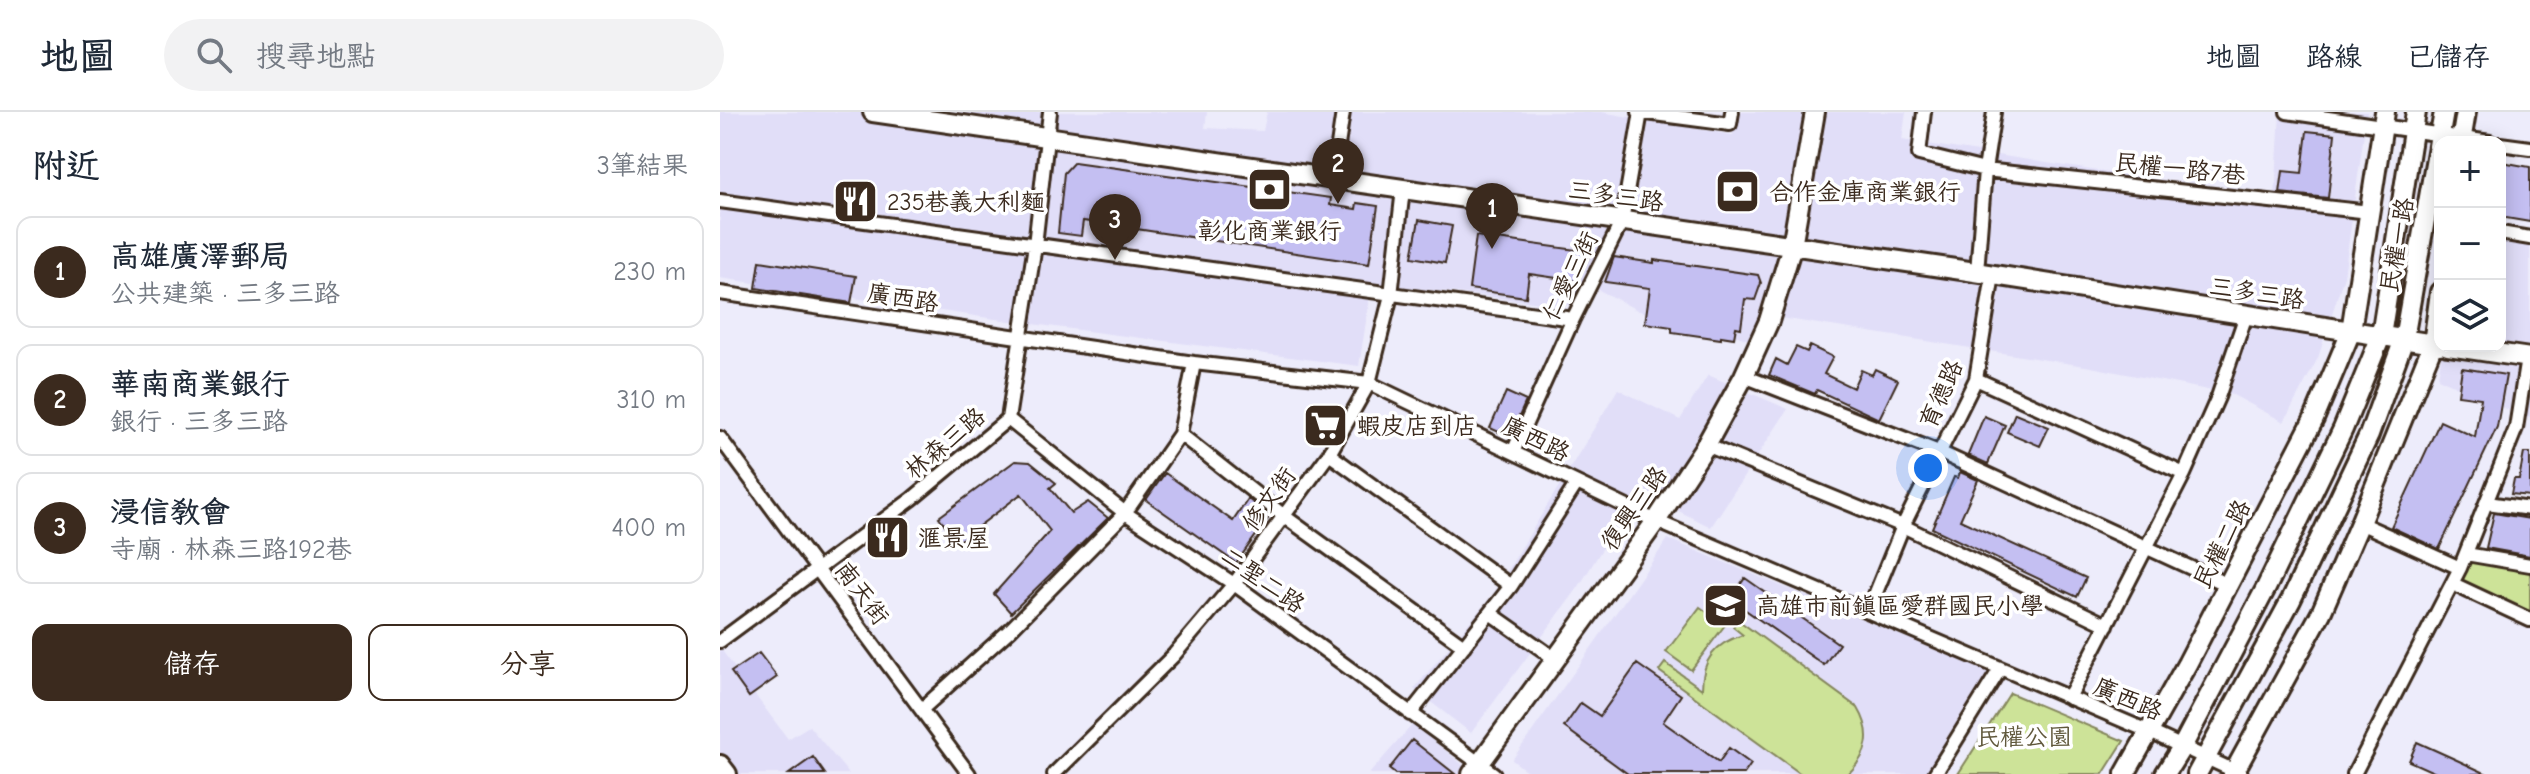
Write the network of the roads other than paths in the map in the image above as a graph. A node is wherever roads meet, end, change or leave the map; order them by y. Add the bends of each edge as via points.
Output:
1 (873, 112) edge
2 (1050, 112) edge
3 (1343, 112) edge
4 (1640, 112) edge
5 (1732, 112) edge
6 (1815, 112) edge
7 (1924, 112) edge
8 (1994, 112) edge
9 (2287, 112) edge
10 (2444, 112) edge
11 (2466, 112) edge
12 (2384, 119) edge
13 (2414, 121) edge
14 (2441, 135) junction
15 (2445, 136) edge
16 (2463, 136) edge
17 (1046, 137) junction
18 (2506, 145) edge
19 (2530, 148) edge
20 (1985, 170) junction
21 (1333, 179) junction
22 (1403, 189) junction
23 (720, 201) edge
24 (2370, 212) junction
25 (1622, 221) junction
26 (2506, 234) edge
27 (2530, 238) edge
28 (1035, 245) junction
29 (1792, 246) junction
30 (1985, 274) junction
31 (720, 293) edge
32 (1391, 295) junction
33 (2246, 315) junction
34 (1573, 319) junction
35 (2351, 331) junction
36 (2381, 336) junction
37 (1020, 338) junction
38 (2404, 339) junction
39 (2434, 344) edge
40 (2437, 352) edge
41 (2487, 352) edge
42 (2528, 358) edge
43 (1194, 363) junction
44 (1744, 376) junction
45 (1976, 379) junction
46 (1369, 383) junction
47 (1008, 419) junction
48 (2516, 428) junction
49 (2530, 430) edge
50 (1180, 434) junction
51 (720, 438) edge
52 (1706, 445) junction
53 (1513, 452) junction
54 (1939, 452) junction
55 (1329, 454) junction
56 (2184, 474) junction
57 (1577, 483) junction
58 (2487, 503) junction
59 (2530, 509) edge
60 (1125, 513) junction
61 (1284, 516) junction
62 (1656, 521) junction
63 (2360, 523) junction
64 (1903, 526) junction
65 (2146, 548) junction
66 (2466, 554) junction
67 (2530, 565) edge
68 (2460, 568) junction
69 (817, 569) junction
70 (1234, 584) junction
71 (2453, 584) junction
72 (2228, 585) junction
73 (1511, 586) junction
74 (1868, 612) junction
75 (1490, 613) junction
76 (2530, 620) edge
77 (2107, 625) junction
78 (720, 641) edge
79 (1464, 646) junction
80 (1554, 658) junction
81 (2000, 669) junction
82 (2069, 698) junction
83 (922, 709) junction
84 (1410, 714) junction
85 (2150, 732) junction
86 (2182, 747) junction
87 (720, 765) edge
88 (2202, 766) edge
89 (1482, 771) edge
90 (2236, 773) edge
91 (727, 774) edge
92 (969, 774) edge
93 (1054, 774) edge
94 (1935, 774) edge
95 (2125, 774) edge
96 (2165, 774) edge
97 (2354, 774) edge

1 - 17 street, 三多三路
2 - 17 street, 林森三路
3 - 21 street
4 - 5 street via 1730,124
4 - 25 street, 仁愛三街
6 - 29 street, 復興三路
7 - 20 street, 民權一路7巷 via 1919,154
8 - 20 street, 育德路
9 - 12 street
10 - 14 street, 民權一路
11 - 16 street
12 - 13 street
12 - 24 street, 民權一路
13 - 14 street
13 - 36 street, 民權一路
14 - 15 street
14 - 38 street, 民權一路
17 - 21 street, 三多三路
17 - 28 street, 林森三路
18 - 19 street
20 - 24 street, 民權一路7巷
20 - 30 street, 育德路
21 - 22 street, 三多三路
22 - 25 street, 三多三路
22 - 32 street, 修文街
23 - 28 street
24 - 35 street, 民權一路
25 - 29 street, 三多三路
25 - 34 street, 仁愛三街
26 - 27 street
28 - 32 street
28 - 37 street, 林森三路
29 - 30 street, 三多三路
29 - 44 street, 復興三路 via 1769,321
30 - 33 street, 三多三路
30 - 45 street, 育德路
31 - 37 street, 廣西路
32 - 34 street
32 - 46 street, 修文街
33 - 35 street, 三多三路
33 - 56 street
34 - 53 street, 仁愛三街
35 - 36 street, 三多三路
35 - 72 street, 民權二路 via 2314,419
36 - 38 street, 三多三路
36 - 86 street via 2336,444
37 - 43 street, 廣西路
37 - 47 street, 林森三路
38 - 39 street, 三多三路
38 - 88 street via 2369,435 2291,600
40 - 63 street
41 - 42 street, 三多三路
42 - 48 street
43 - 46 street, 廣西路
43 - 50 street
44 - 52 street, 復興三路
44 - 54 street
45 - 54 street, 育德路
45 - 56 street
46 - 53 street, 廣西路
46 - 55 street, 修文街
47 - 60 street, 二聖二路
47 - 69 street, 林森三路
48 - 49 street
48 - 58 street
50 - 60 street
50 - 61 street
51 - 69 street, 南天街
52 - 62 street, 復興三路
52 - 64 street
53 - 57 street, 廣西路
54 - 64 street, 育德路
54 - 65 street
55 - 61 street, 修文街
55 - 73 street
56 - 65 street
57 - 62 street, 廣西路
57 - 73 street
58 - 59 street
58 - 66 street
60 - 70 street, 二聖二路
60 - 83 street via 1011,629
61 - 70 street, 修文街
61 - 79 street
62 - 74 street, 廣西路
62 - 80 street, 復興三路
63 - 68 street
63 - 90 street via 2321,613
64 - 74 street, 育德路
64 - 77 street
65 - 72 street
65 - 77 street
66 - 67 street
66 - 68 street
68 - 71 street
69 - 78 street, 林森三路
69 - 83 street, 南天街
70 - 84 street, 二聖二路
70 - 93 street, 修文街 via 1173,656
71 - 76 street
71 - 97 street
72 - 85 street, 民權二路
73 - 75 street
74 - 81 street, 廣西路
75 - 79 street
75 - 80 street
77 - 82 street
79 - 84 street
80 - 89 street, 復興三路
81 - 82 street, 廣西路
81 - 94 street
82 - 85 street, 廣西路
83 - 92 street, 南天街
84 - 89 street, 二聖二路
85 - 86 street, 廣西路
85 - 95 street, 民權二路
86 - 88 street, 廣西路
86 - 96 street
87 - 91 street
88 - 90 street, 廣西路

